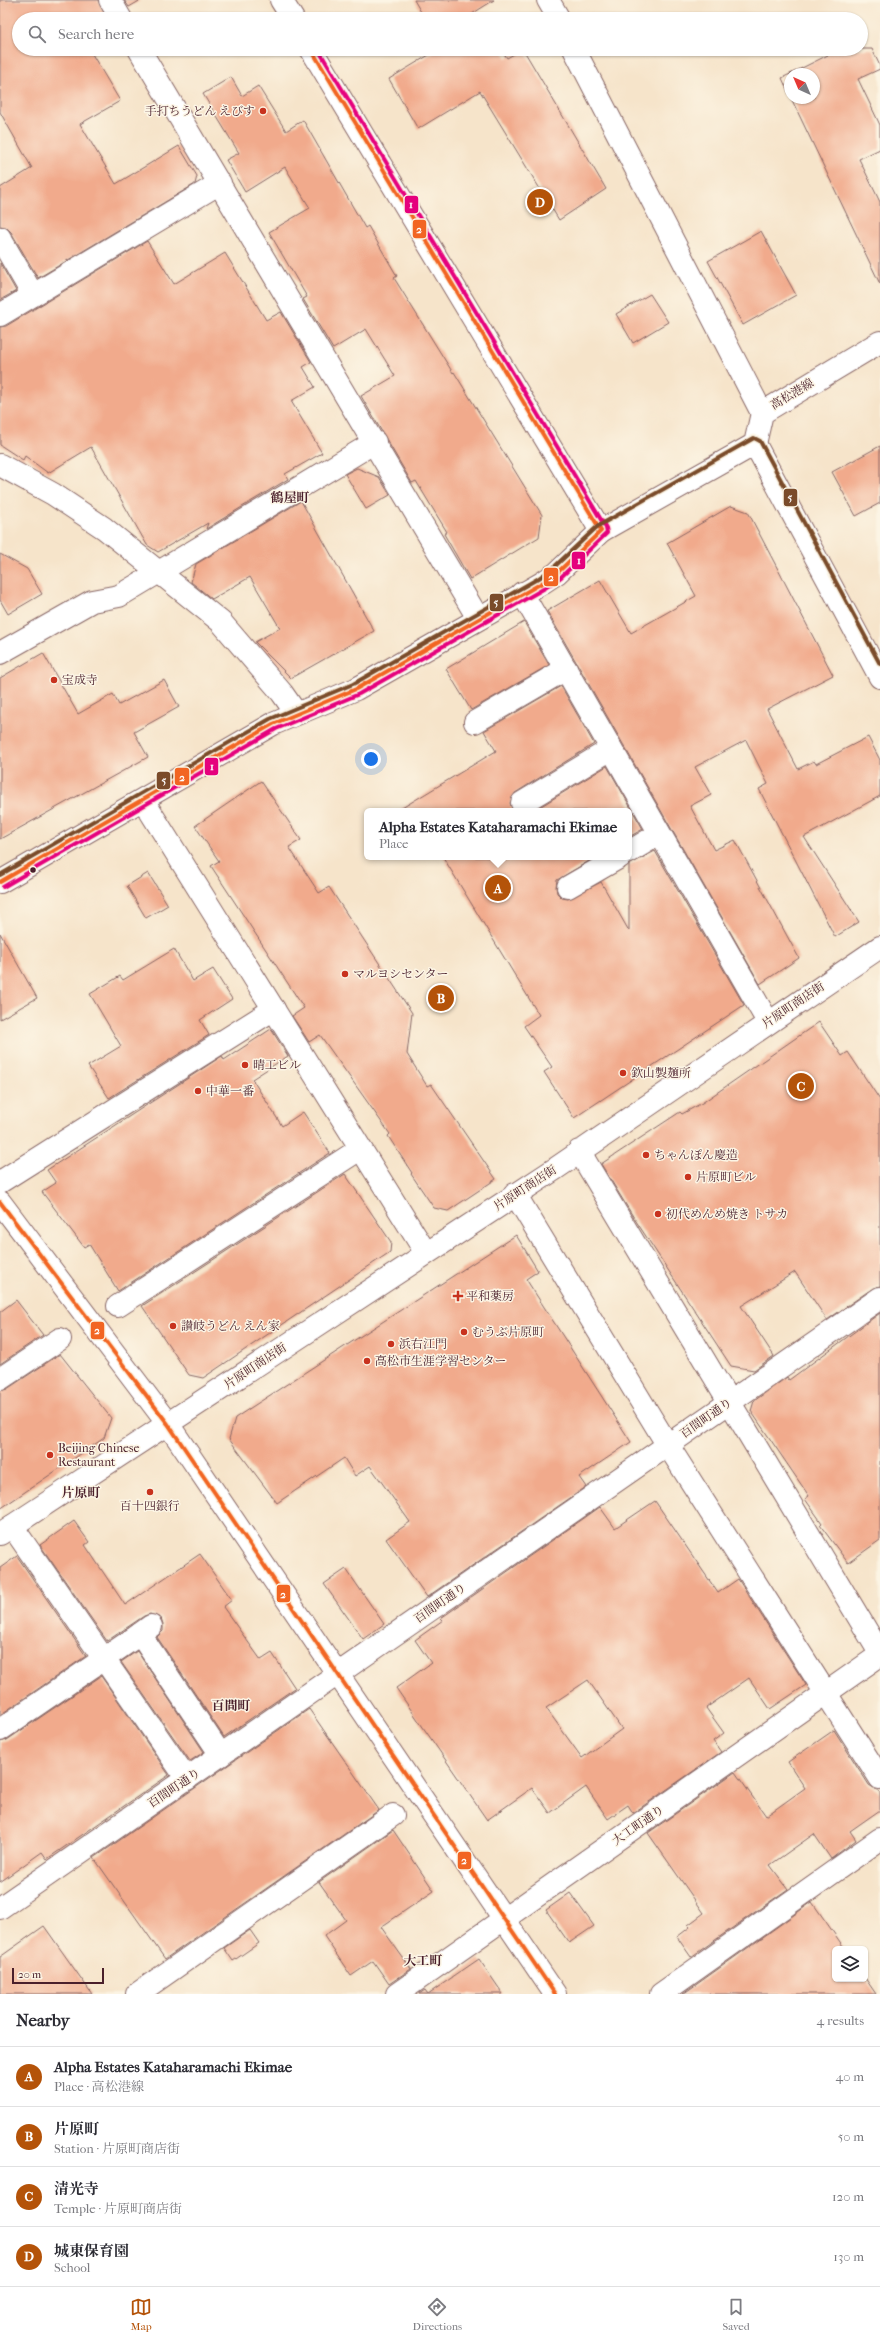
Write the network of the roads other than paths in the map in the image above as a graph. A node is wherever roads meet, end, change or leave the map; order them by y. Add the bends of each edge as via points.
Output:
1 (110, 0) edge
2 (281, 0) edge
3 (548, 0) edge
4 (118, 12) edge
5 (289, 12) edge
6 (555, 12) edge
7 (144, 56) edge
8 (315, 56) edge
9 (578, 56) edge
10 (220, 183) junction
11 (0, 238) edge
12 (34, 295) junction
13 (0, 315) edge
14 (880, 342) edge
15 (762, 413) junction
16 (375, 442) junction
17 (755, 444) junction
18 (0, 465) edge
19 (601, 531) junction
20 (158, 571) junction
21 (522, 594) junction
22 (478, 618) junction
23 (0, 653) edge
24 (566, 669) junction
25 (880, 677) edge
26 (296, 713) junction
27 (475, 722) dead end
28 (611, 749) junction
29 (143, 800) junction
30 (522, 803) dead end
31 (659, 834) junction
32 (632, 850) edge
33 (615, 860) edge
34 (0, 882) edge
35 (568, 888) dead end
36 (880, 947) edge
37 (274, 1009) junction
38 (768, 1022) junction
39 (360, 1149) junction
40 (579, 1152) junction
41 (0, 1182) edge
42 (515, 1194) junction
43 (0, 1202) edge
44 (426, 1253) junction
45 (880, 1298) edge
46 (118, 1306) dead end
47 (60, 1339) dead end
48 (0, 1379) edge
49 (728, 1403) junction
50 (168, 1424) junction
51 (667, 1444) junction
52 (6, 1530) edge
53 (880, 1654) edge
54 (105, 1658) junction
55 (338, 1674) junction
56 (826, 1693) junction
57 (0, 1730) edge
58 (221, 1756) junction
59 (187, 1778) junction
60 (880, 1778) edge
61 (393, 1815) dead end
62 (880, 1839) edge
63 (0, 1908) edge
64 (504, 1920) junction
65 (137, 1994) edge
66 (397, 1994) edge
67 (555, 1994) edge
68 (661, 1994) edge

1 - 4 street
2 - 5 street
3 - 6 street
7 - 10 street
8 - 19 street
9 - 15 street
10 - 12 street
10 - 16 street
11 - 12 street
12 - 13 street
14 - 15 street, 高松港線
15 - 17 street, 高松港線
16 - 20 street
16 - 22 street
17 - 19 street
17 - 25 street
18 - 20 street via 53,494 98,524
19 - 21 street via 558,573
20 - 23 street via 119,596 92,601
20 - 26 street via 221,622
21 - 22 street
21 - 24 street
22 - 26 street via 356,689
24 - 27 street
24 - 28 street
26 - 29 street
28 - 30 street
28 - 31 street
29 - 34 street
29 - 37 street
31 - 32 street
31 - 38 street
33 - 35 street
36 - 38 street, 片原町商店街
37 - 39 street
37 - 41 street
38 - 40 street, 片原町商店街
39 - 44 street
39 - 46 street
40 - 42 street, 片原町商店街
40 - 49 street
42 - 44 street, 片原町商店街
42 - 51 street
43 - 50 street
44 - 50 street, 片原町商店街
45 - 49 street, 百間町通り
47 - 48 street
49 - 51 street, 百間町通り
49 - 53 street
50 - 52 street, 片原町商店街
50 - 55 street
51 - 55 street, 百間町通り
51 - 56 street
52 - 54 street
53 - 56 street, 大工町通り
54 - 57 street
54 - 58 street via 146,1630
54 - 59 street
55 - 58 street, 百間町通り
55 - 64 street
56 - 60 street
56 - 64 street, 大工町通り
58 - 59 street, 百間町通り
59 - 63 street, 百間町通り
61 - 65 street
62 - 68 street
64 - 66 street, 大工町通り
64 - 67 street

